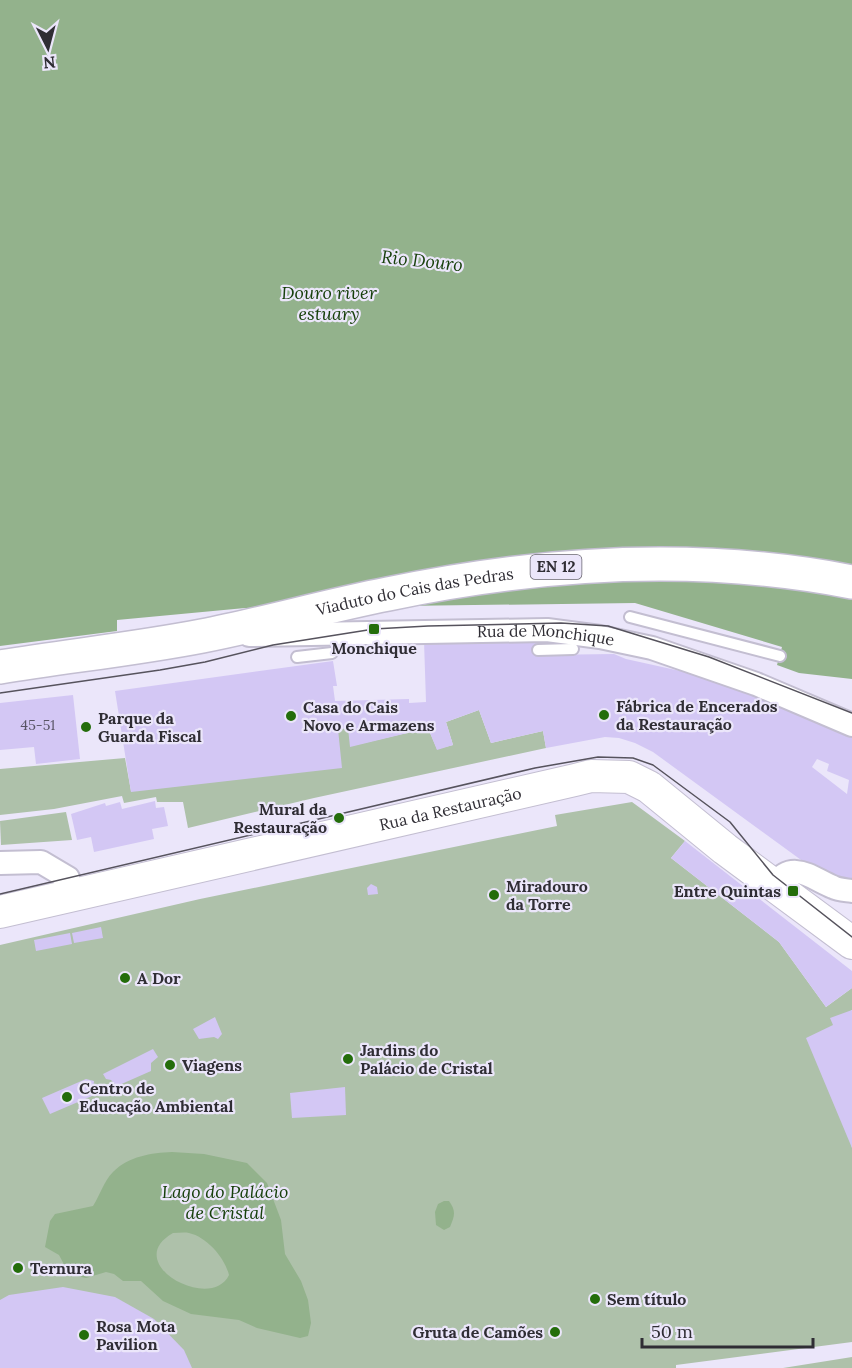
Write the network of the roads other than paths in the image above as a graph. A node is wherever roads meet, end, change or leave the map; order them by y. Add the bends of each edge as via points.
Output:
1 (852, 582) edge
2 (630, 617) dead end
3 (264, 622) joint
4 (224, 631) junction
5 (573, 649) dead end
6 (538, 650) dead end
7 (332, 653) dead end
8 (297, 657) dead end
9 (780, 657) dead end
10 (0, 667) edge
11 (852, 725) edge
12 (0, 863) edge
13 (774, 885) junction
14 (852, 891) edge
15 (72, 896) junction
16 (0, 912) edge
17 (852, 943) edge

1 - 3 main road, Viaduto do Cais das Pedras / EN 12 via 701,565 587,565 443,583
2 - 9 lane
3 - 4 main road, Rua de Monchique / EN 12
4 - 10 main road, Rua de Monchique / EN 12
4 - 11 street, Rua de Monchique via 257,636 547,630 600,637 662,651 756,684
5 - 6 lane
7 - 8 lane
12 - 15 street via 42,862 68,878
13 - 14 street via 784,874 792,872
13 - 15 main road, Rua da Restauração via 649,787 629,777 613,775 591,776
13 - 17 main road, Rua da Restauração
15 - 16 main road, Rua da Restauração

